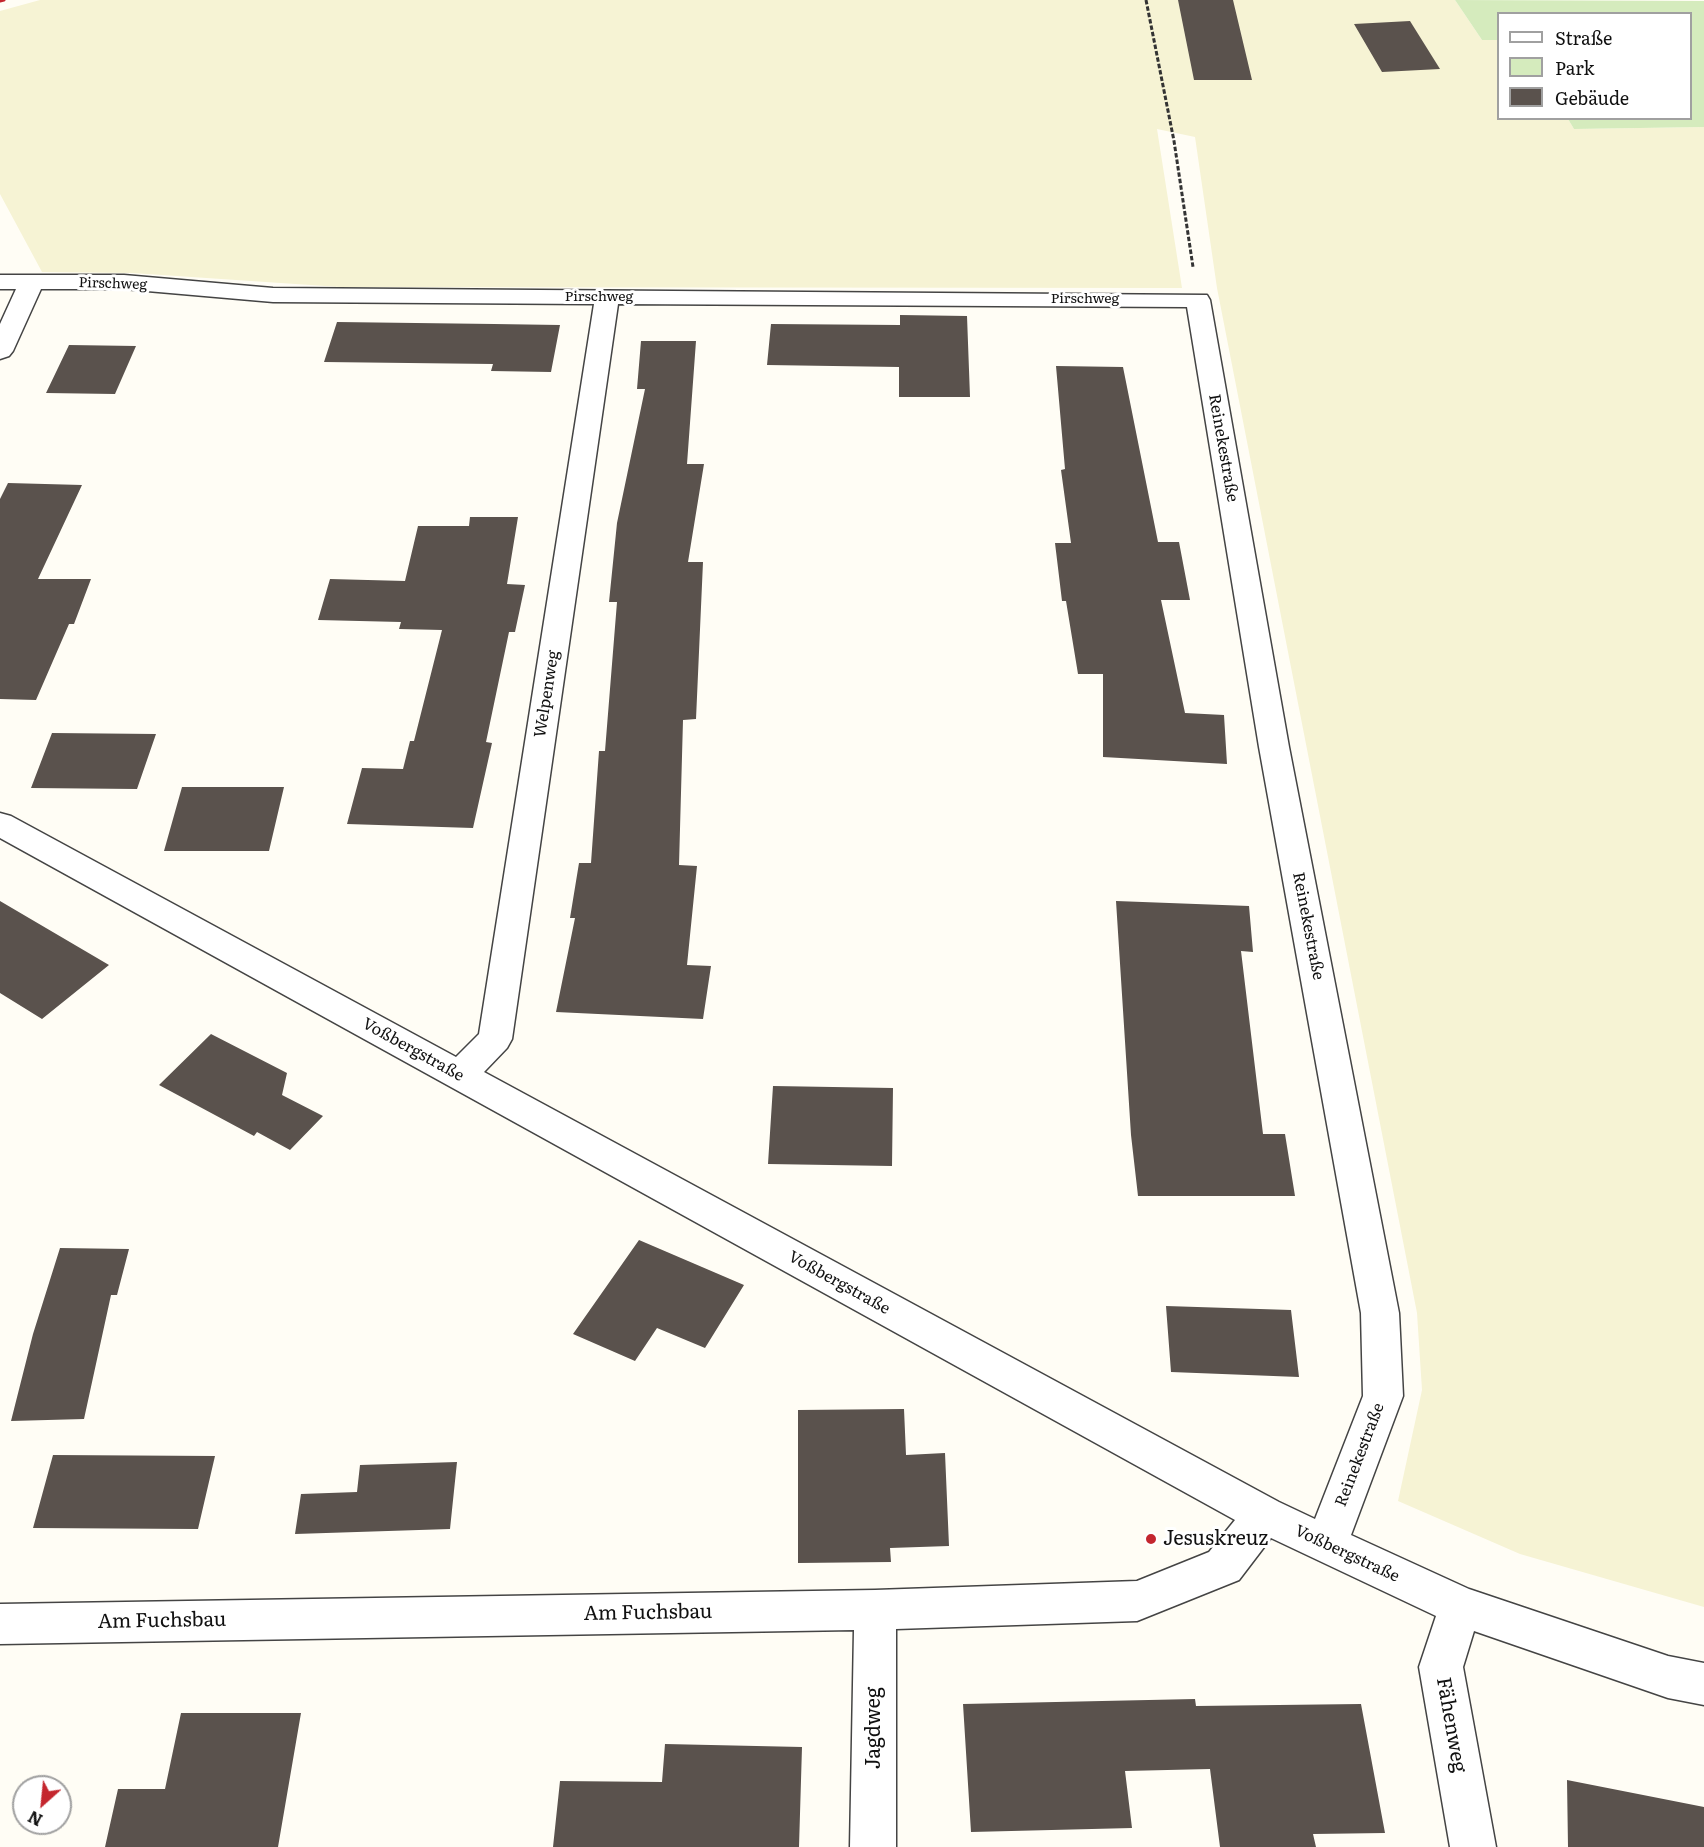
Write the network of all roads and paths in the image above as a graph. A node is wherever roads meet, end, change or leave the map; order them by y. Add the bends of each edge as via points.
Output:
1 (1146, 0) edge
2 (0, 282) edge
3 (32, 282) junction
4 (607, 298) junction
5 (1198, 300) junction
6 (0, 351) edge
7 (0, 824) edge
8 (459, 1075) junction
9 (1264, 1515) junction
10 (1326, 1545) junction
11 (1460, 1606) junction
12 (875, 1610) junction
13 (0, 1624) edge
14 (1704, 1684) edge
15 (873, 1847) edge
16 (1473, 1847) edge

1 - 5 path via 1174,141
2 - 3 street, Pirschweg
3 - 4 street, Pirschweg via 124,282 273,295
3 - 6 street
4 - 5 street, Pirschweg
4 - 8 street, Welpenweg via 495,1039
5 - 10 street, Reinekestraße via 1274,747 1380,1313 1383,1396
7 - 8 street, Voßbergstraße
8 - 9 street, Voßbergstraße
9 - 10 street, Voßbergstraße
9 - 12 street, Am Fuchsbau via 1224,1566 1137,1601
10 - 11 street, Voßbergstraße
11 - 14 street, Voßbergstraße via 1668,1677
11 - 16 street, Fähenweg via 1441,1667
12 - 13 street, Am Fuchsbau
12 - 15 street, Jagdweg

